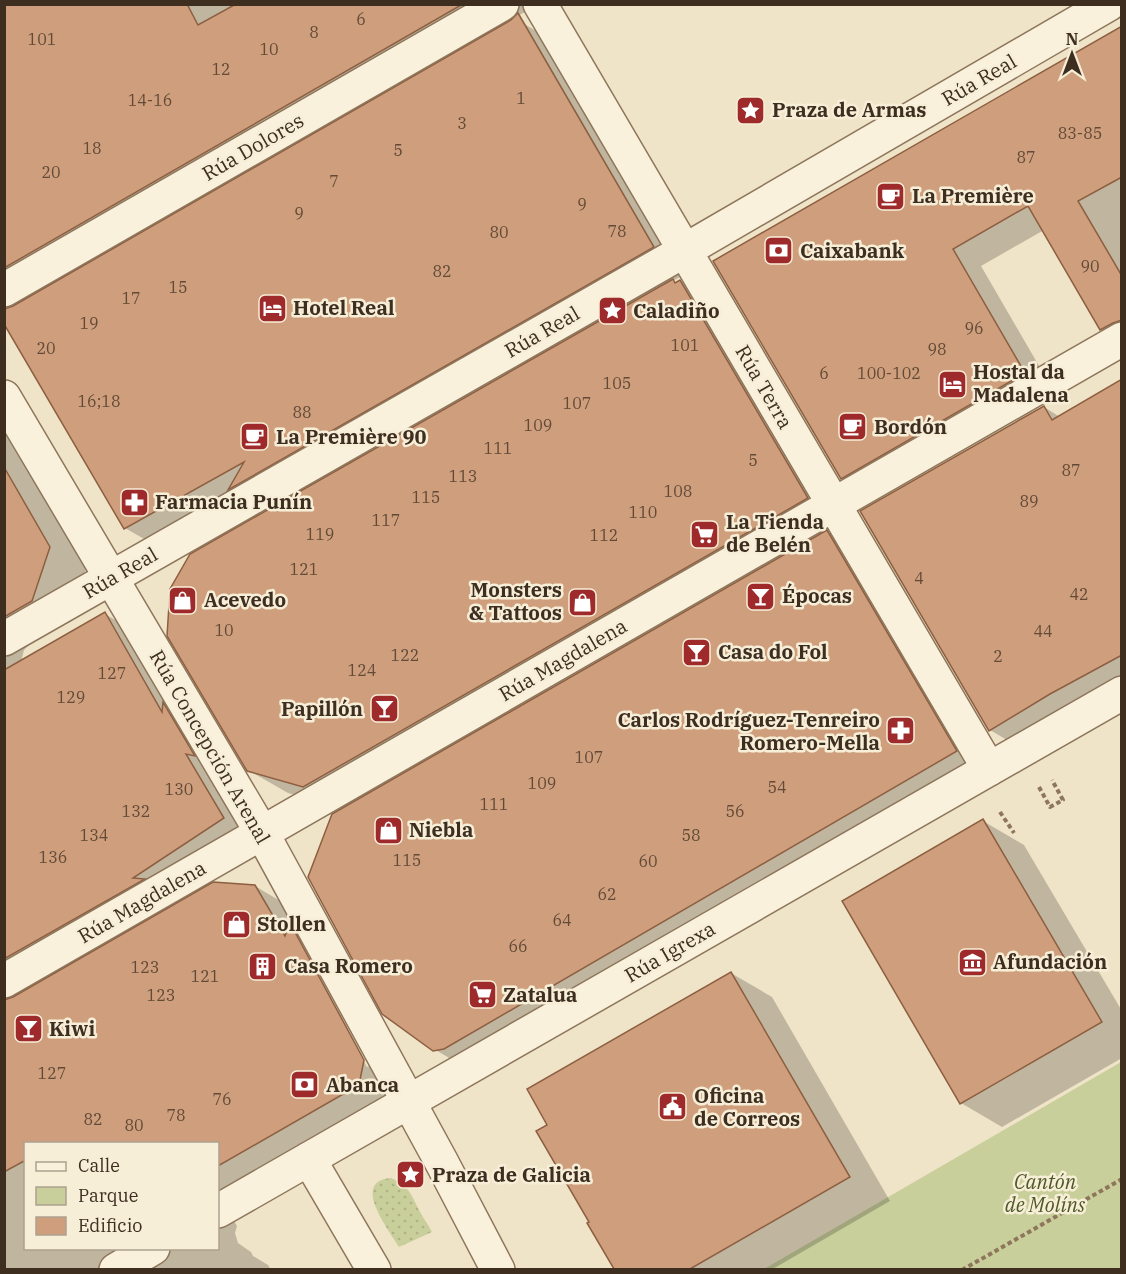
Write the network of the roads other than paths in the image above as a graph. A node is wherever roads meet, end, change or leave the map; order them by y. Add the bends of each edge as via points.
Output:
1 (502, 4) edge
2 (540, 4) edge
3 (1109, 4) edge
4 (684, 250) junction
5 (4, 290) edge
6 (1122, 339) edge
7 (4, 397) edge
8 (834, 505) junction
9 (111, 578) junction
10 (4, 639) edge
11 (1122, 693) edge
12 (989, 770) junction
13 (262, 833) junction
14 (4, 981) edge
15 (408, 1102) junction
16 (309, 1159) junction
17 (219, 1210) edge
18 (149, 1250) edge
19 (116, 1269) edge
20 (374, 1269) edge
21 (498, 1269) edge

1 - 5 street, Rúa Dolores
2 - 4 street, Rúa Terra
3 - 4 street, Rúa Real
4 - 8 street, Rúa Terra
4 - 9 street, Rúa Real
6 - 8 street, Rúa Magdalena
7 - 9 street, Rúa Concepción Arenal
8 - 12 street, Rúa Terra
8 - 13 street, Rúa Magdalena
9 - 10 street, Rúa Real
9 - 13 street, Rúa Concepción Arenal
11 - 12 street, Rúa Igrexa
12 - 15 street, Rúa Igrexa
13 - 14 street, Rúa Magdalena
13 - 15 street, Rúa Concepción Arenal
15 - 16 street, Rúa Igrexa
15 - 21 street
16 - 17 street, Rúa Igrexa
16 - 20 street
18 - 19 street

